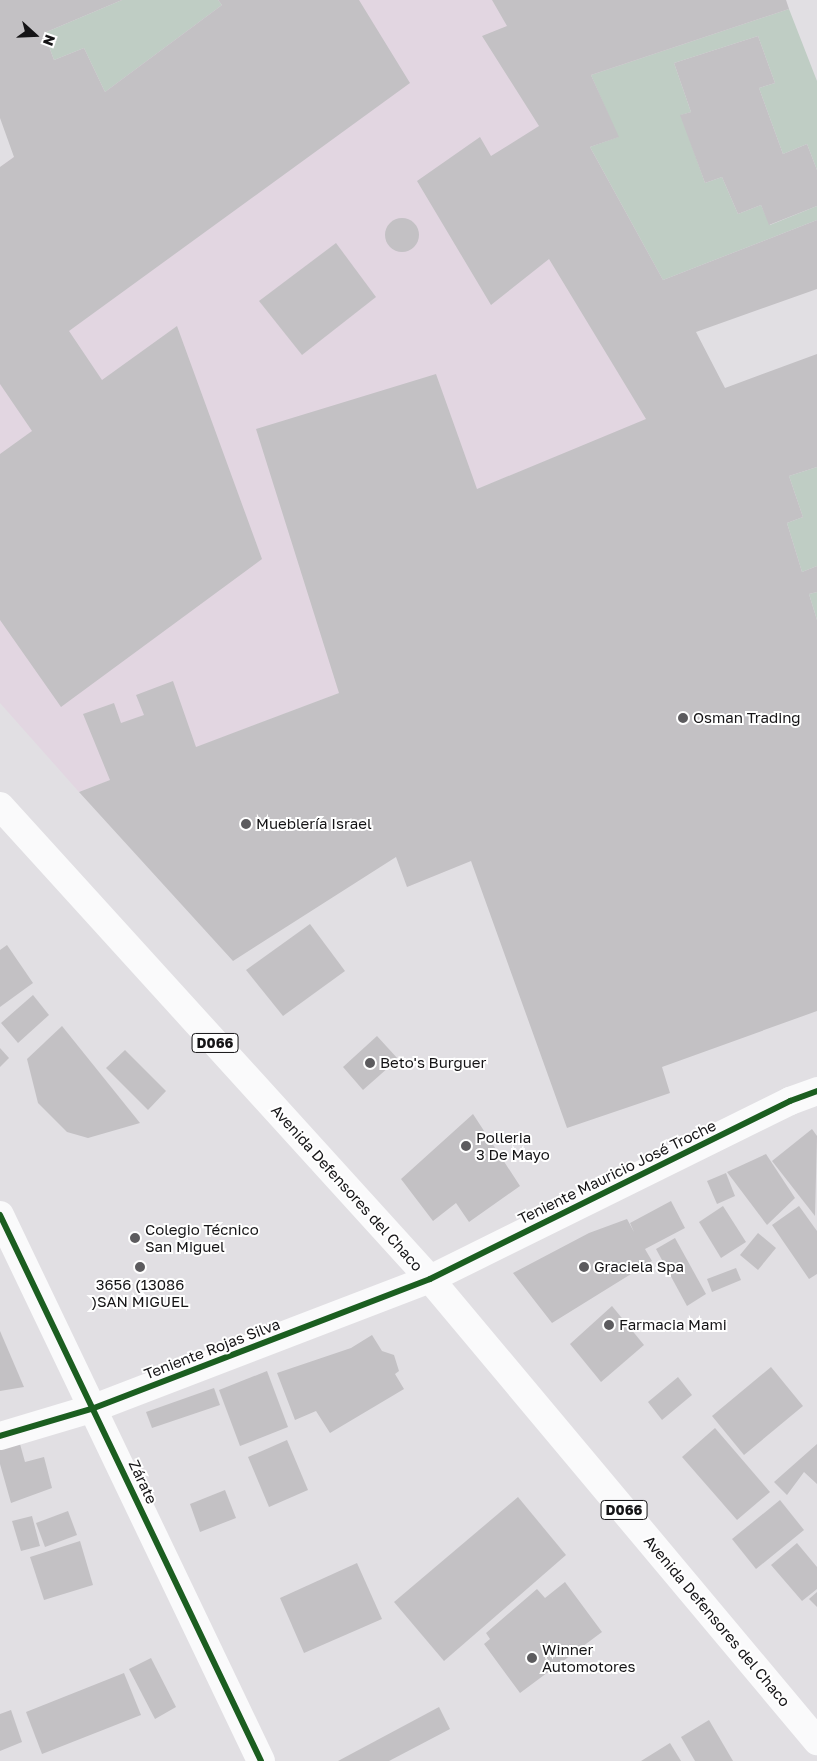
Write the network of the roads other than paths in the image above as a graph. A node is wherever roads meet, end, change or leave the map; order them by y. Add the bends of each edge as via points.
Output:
1 (0, 806) edge
2 (817, 1090) edge
3 (0, 1215) edge
4 (430, 1279) junction
5 (94, 1408) junction
6 (0, 1436) edge
7 (817, 1741) edge
8 (261, 1761) edge

1 - 4 street, Avenida Defensores del Chaco / D066
2 - 4 street, Teniente Mauricio José Troche
3 - 5 street, Zárate
4 - 5 street, Teniente Rojas Silva
4 - 7 street, Avenida Defensores del Chaco / D066
5 - 6 street, Teniente Rojas Silva
5 - 8 street, Zárate

